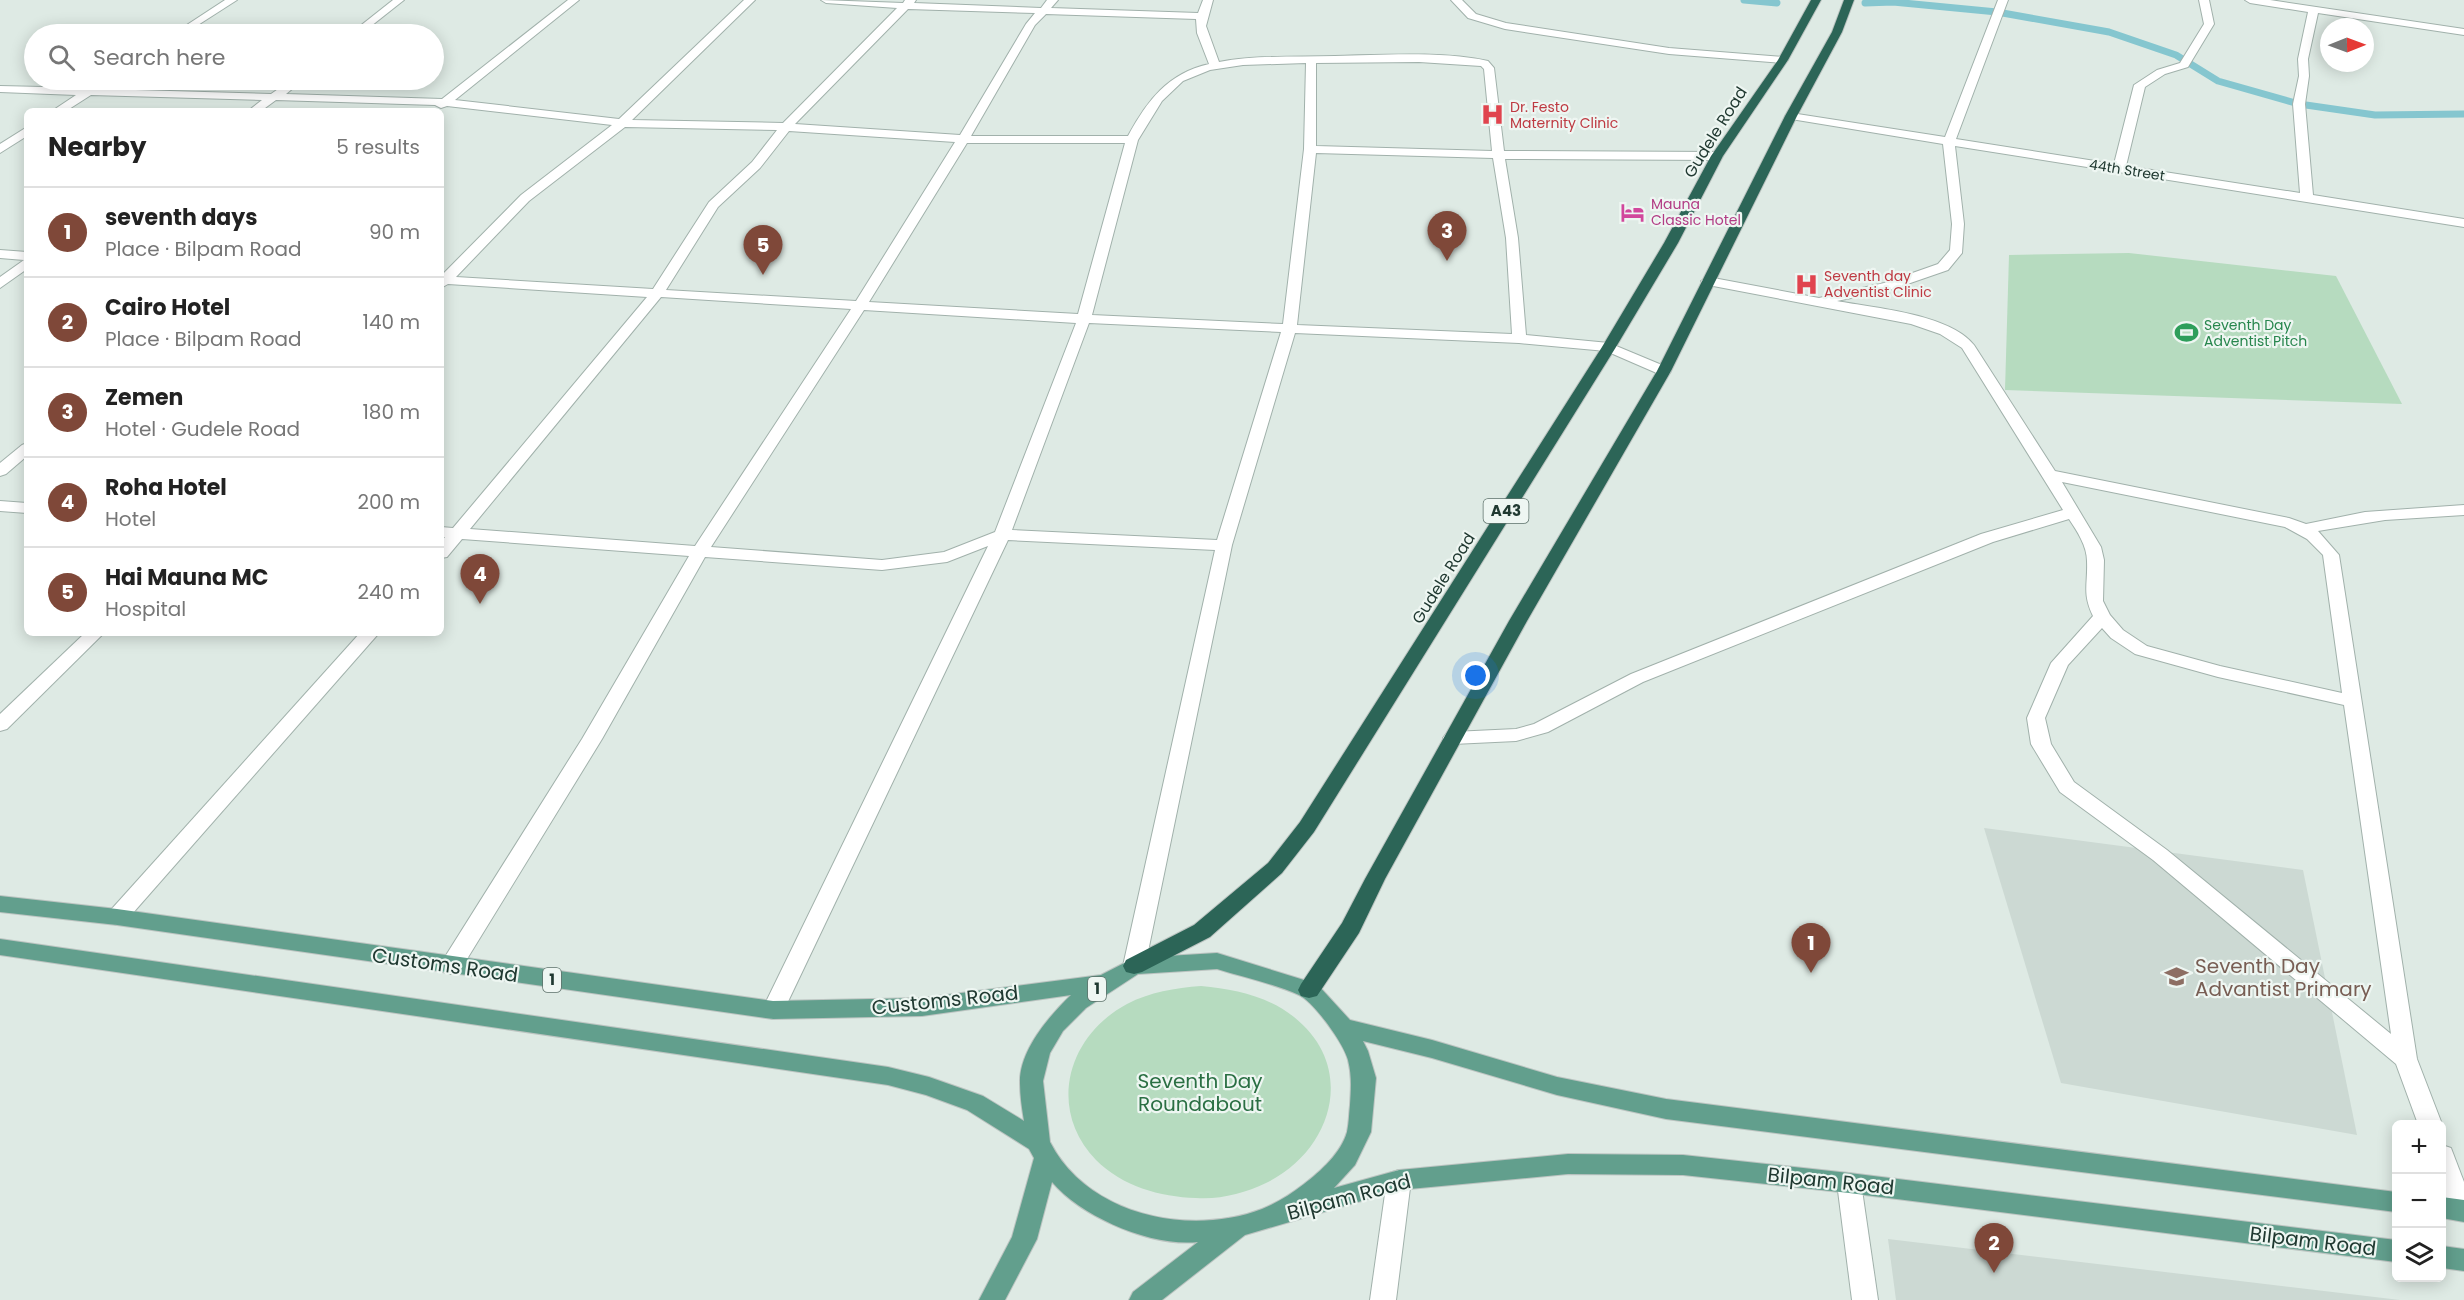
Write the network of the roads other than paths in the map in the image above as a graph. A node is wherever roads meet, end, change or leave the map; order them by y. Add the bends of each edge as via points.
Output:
1 (232, 0) edge
2 (399, 0) edge
3 (574, 0) edge
4 (750, 0) edge
5 (826, 0) edge
6 (1208, 0) edge
7 (1456, 0) edge
8 (1816, 0) edge
9 (1849, 0) edge
10 (2003, 0) edge
11 (2204, 0) edge
12 (2250, 0) edge
13 (908, 3) edge
14 (1049, 5) edge
15 (2314, 10) junction
16 (1200, 16) junction
17 (194, 24) edge
18 (368, 24) edge
19 (2464, 32) edge
20 (1311, 60) junction
21 (1784, 60) junction
22 (1215, 66) junction
23 (0, 89) edge
24 (24, 90) edge
25 (29, 90) edge
26 (90, 90) edge
27 (285, 90) edge
28 (87, 92) junction
29 (277, 96) junction
30 (445, 102) junction
31 (63, 108) edge
32 (259, 108) edge
33 (438, 108) edge
34 (1791, 116) junction
35 (622, 123) junction
36 (786, 127) junction
37 (24, 133) edge
38 (964, 139) junction
39 (1132, 140) junction
40 (1949, 142) junction
41 (0, 149) edge
42 (1310, 149) junction
43 (1498, 155) junction
44 (1717, 156) junction
45 (2119, 168) junction
46 (2307, 198) junction
47 (2464, 223) edge
48 (0, 254) edge
49 (24, 256) edge
50 (24, 265) edge
51 (444, 279) edge
52 (444, 281) edge
53 (1708, 281) junction
54 (0, 284) edge
55 (657, 293) junction
56 (1816, 302) junction
57 (861, 304) junction
58 (1084, 319) junction
59 (1290, 327) junction
60 (1519, 339) junction
61 (1609, 347) junction
62 (1664, 371) junction
63 (24, 451) edge
64 (0, 471) edge
65 (2049, 475) junction
66 (0, 506) edge
67 (24, 508) edge
68 (2464, 510) edge
69 (2073, 512) junction
70 (2306, 529) junction
71 (444, 532) edge
72 (459, 533) junction
73 (1002, 535) junction
74 (1224, 545) junction
75 (444, 550) edge
76 (699, 552) junction
77 (2102, 616) junction
78 (92, 636) edge
79 (367, 636) edge
80 (2353, 701) junction
81 (0, 725) edge
82 (1453, 738) junction
83 (0, 904) edge
84 (117, 917) junction
85 (0, 947) edge
86 (451, 966) junction
87 (1134, 966) junction
88 (1106, 983) junction
89 (1309, 990) junction
90 (773, 1010) junction
91 (1343, 1027) junction
92 (2406, 1059) junction
93 (2428, 1120) edge
94 (1042, 1150) junction
95 (2446, 1171) edge
96 (1399, 1180) junction
97 (1849, 1182) junction
98 (2392, 1201) edge
99 (2456, 1210) edge
100 (1268, 1218) junction
101 (1237, 1227) junction
102 (2392, 1250) edge
103 (2446, 1258) edge
104 (2464, 1260) edge
105 (992, 1300) edge
106 (1142, 1300) edge
107 (1383, 1300) edge
108 (1865, 1300) edge

1 - 17 street
2 - 18 street
3 - 30 street
4 - 35 street
5 - 13 street
6 - 16 street
7 - 21 street via 1472,16 1506,26 1669,51
8 - 21 highway, Gudele Road / A43
9 - 34 highway via 1837,32
10 - 40 street
11 - 45 street via 2209,24 2184,65 2161,72 2140,86
12 - 15 street
13 - 14 street
13 - 36 street
14 - 16 street
14 - 38 street via 1031,24
15 - 19 street
15 - 46 street via 2303,59 2299,104
16 - 22 street
20 - 22 street
20 - 42 street
20 - 43 street via 1484,63 1489,68
21 - 44 highway, Gudele Road / A43
22 - 39 street via 1180,78 1143,117
23 - 24 street
25 - 28 street
26 - 28 street
27 - 29 street
28 - 29 street
28 - 31 street
29 - 30 street
29 - 32 street
30 - 33 street
30 - 35 street
34 - 40 street, 44th Street
34 - 53 highway
35 - 36 street
35 - 51 street via 525,198
36 - 38 street
36 - 55 street via 756,165 713,205
37 - 41 street
38 - 39 street
38 - 57 street
39 - 58 street
40 - 45 street, 44th Street
40 - 56 street via 1957,250 1944,267 1888,286
42 - 43 street
42 - 59 street
43 - 44 street
43 - 60 street via 1512,238
44 - 61 highway, Gudele Road / A43
45 - 46 street, 44th Street
46 - 47 street, 44th Street
48 - 49 street
50 - 54 street
52 - 55 street
53 - 56 street
53 - 62 highway
55 - 57 street
55 - 72 street
56 - 65 street via 1933,325 1953,333 1967,345
57 - 58 street
57 - 76 street
58 - 59 street
58 - 73 street
59 - 60 street
59 - 74 street
60 - 61 street
61 - 62 street
61 - 87 highway, Gudele Road / A43 via 1307,827 1275,868 1202,932
62 - 82 highway
63 - 64 street
65 - 69 street
65 - 70 street
66 - 67 street
68 - 70 street via 2373,514
69 - 77 street via 2093,547 2094,601
69 - 82 street via 1976,542 1637,678 1541,728 1516,735
70 - 80 street via 2331,555
71 - 72 street
72 - 75 street
72 - 76 street
73 - 74 street
73 - 76 street via 947,557 882,565
73 - 90 street
74 - 87 street
76 - 86 street via 592,739
77 - 80 street via 2117,634 2141,650
77 - 92 street via 2060,663 2036,718 2041,744 2067,788 2160,855
78 - 81 street
79 - 84 street
80 - 92 street
82 - 89 highway via 1351,927
83 - 84 main road, Customs Road / 1
84 - 86 main road, Customs Road / 1
85 - 94 main road, 1 via 888,1076 975,1103
86 - 90 main road, Customs Road / 1
87 - 88 main road, 1
87 - 89 main road, 1 via 1217,961
88 - 90 main road, Customs Road / 1 via 922,1007
88 - 94 main road, 1 via 1078,1002 1055,1025 1039,1052 1031,1081
89 - 91 main road, 1
91 - 98 main road via 1557,1086 1666,1109
91 - 100 main road, 1 via 1357,1051 1364,1078 1359,1132 1346,1158 1325,1182 1299,1202
92 - 93 street
94 - 101 main road, 1 via 1071,1187 1105,1211 1147,1226 1192,1232
94 - 105 main road via 1024,1239
95 - 99 street
96 - 97 main road, Bilpam Road via 1568,1164 1683,1165
96 - 100 main road, Bilpam Road
96 - 107 street
97 - 102 main road, Bilpam Road
97 - 108 street
100 - 101 main road, 1
101 - 106 main road
103 - 104 main road

